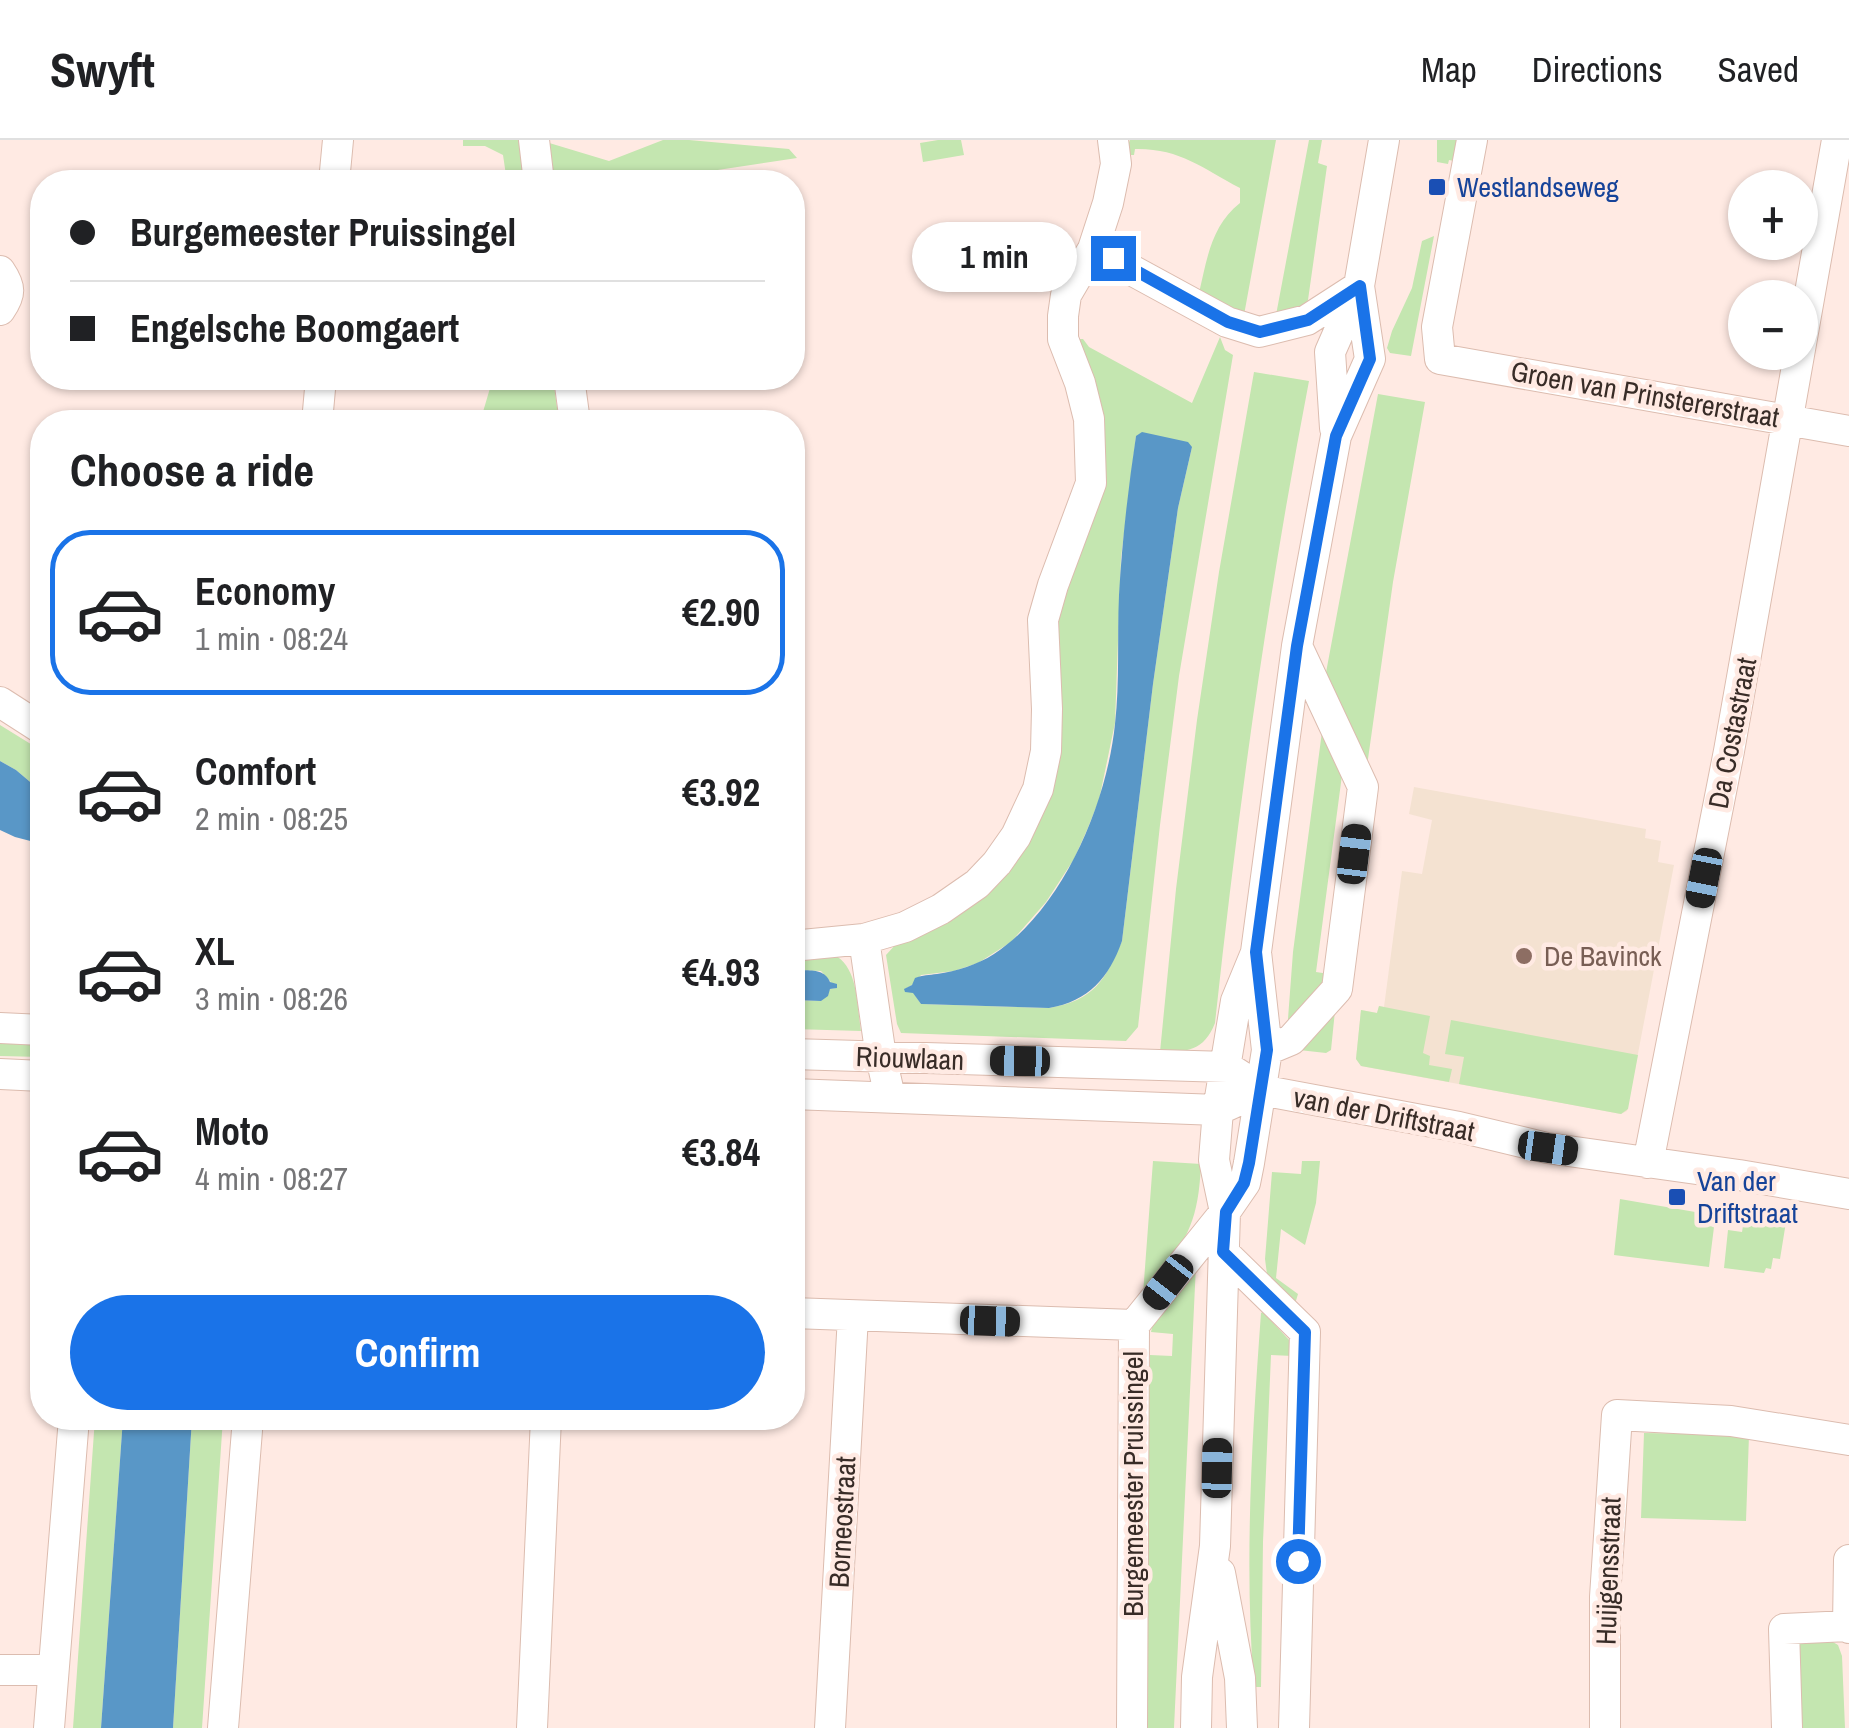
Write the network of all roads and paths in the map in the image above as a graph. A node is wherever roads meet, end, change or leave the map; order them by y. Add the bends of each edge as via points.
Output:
1 (338, 140) edge
2 (534, 140) edge
3 (1113, 140) edge
4 (1384, 140) edge
5 (1472, 140) edge
6 (1837, 140) edge
7 (335, 170) edge
8 (538, 170) edge
9 (1093, 249) junction
10 (0, 271) edge
11 (1360, 286) junction
12 (0, 310) edge
13 (1788, 420) junction
14 (1849, 431) edge
15 (1297, 646) junction
16 (0, 702) edge
17 (30, 721) edge
18 (864, 940) junction
19 (805, 945) edge
20 (1256, 952) junction
21 (0, 1028) edge
22 (30, 1029) edge
23 (1267, 1050) junction
24 (805, 1054) edge
25 (881, 1057) junction
26 (1227, 1066) junction
27 (0, 1074) edge
28 (30, 1075) edge
29 (1261, 1090) junction
30 (805, 1094) edge
31 (890, 1097) junction
32 (1218, 1110) junction
33 (1648, 1162) junction
34 (1849, 1194) edge
35 (1226, 1212) junction
36 (1223, 1252) junction
37 (805, 1314) edge
38 (853, 1316) junction
39 (1134, 1326) junction
40 (73, 1430) edge
41 (247, 1430) edge
42 (545, 1430) edge
43 (1849, 1440) edge
44 (1215, 1546) junction
45 (1849, 1560) edge
46 (1849, 1626) edge
47 (0, 1670) edge
48 (53, 1670) junction
49 (49, 1728) edge
50 (223, 1728) edge
51 (532, 1728) edge
52 (830, 1728) edge
53 (1132, 1728) edge
54 (1196, 1728) edge
55 (1242, 1728) edge
56 (1294, 1728) edge
57 (1605, 1728) edge
58 (1787, 1728) edge

1 - 7 street
2 - 8 street
3 - 9 street via 1116,164
4 - 11 street, Burgemeester Pruissingel
5 - 13 street, Groen van Prinstererstraat via 1437,327 1440,359
6 - 13 street, Da Costastraat
9 - 11 street via 1228,322 1260,332 1308,320
9 - 18 street via 1066,296 1063,316 1063,339 1089,419 1091,483 1043,620 1048,709 1038,788 1016,836 978,884 905,927
10 - 12 street via 10,290
11 - 15 street, Burgemeester Pruissingel via 1330,352 1336,436
13 - 14 street, Groen van Prinstererstraat
13 - 33 street, Da Costastraat
15 - 20 street, Burgemeester Pruissingel
15 - 23 street via 1363,787 1337,989 1291,1040
16 - 17 street
18 - 19 street
18 - 25 street
20 - 23 street, Burgemeester Pruissingel
20 - 26 street, Burgemeester Pruissingel via 1236,1001
21 - 22 street
23 - 29 street, Burgemeester Pruissingel
24 - 25 street, Riouwlaan
25 - 26 street, Riouwlaan
25 - 31 street
26 - 29 street
26 - 32 street, Burgemeester Pruissingel
27 - 28 street
29 - 32 street, van der Driftstraat
29 - 33 street, van der Driftstraat
29 - 35 street, Burgemeester Pruissingel via 1244,1183
30 - 31 street, Riouwlaan
31 - 32 street, Riouwlaan
32 - 35 street, Burgemeester Pruissingel via 1214,1160
33 - 34 street, van der Driftstraat
35 - 36 street, Burgemeester Pruissingel
35 - 39 street, Burgemeester Pruissingel
36 - 44 street, Burgemeester Pruissingel
36 - 56 street via 1305,1332
37 - 38 street
38 - 39 street
38 - 52 street, Borneostraat
39 - 53 street, Burgemeester Pruissingel
40 - 48 street
41 - 50 street
42 - 51 street
43 - 57 street, Huijgensstraat via 1731,1420 1616,1415
44 - 54 street, Burgemeester Pruissingel
44 - 55 street, Burgemeester Pruissingel via 1240,1678
45 - 46 street
46 - 58 street via 1784,1629
47 - 48 street
48 - 49 street

